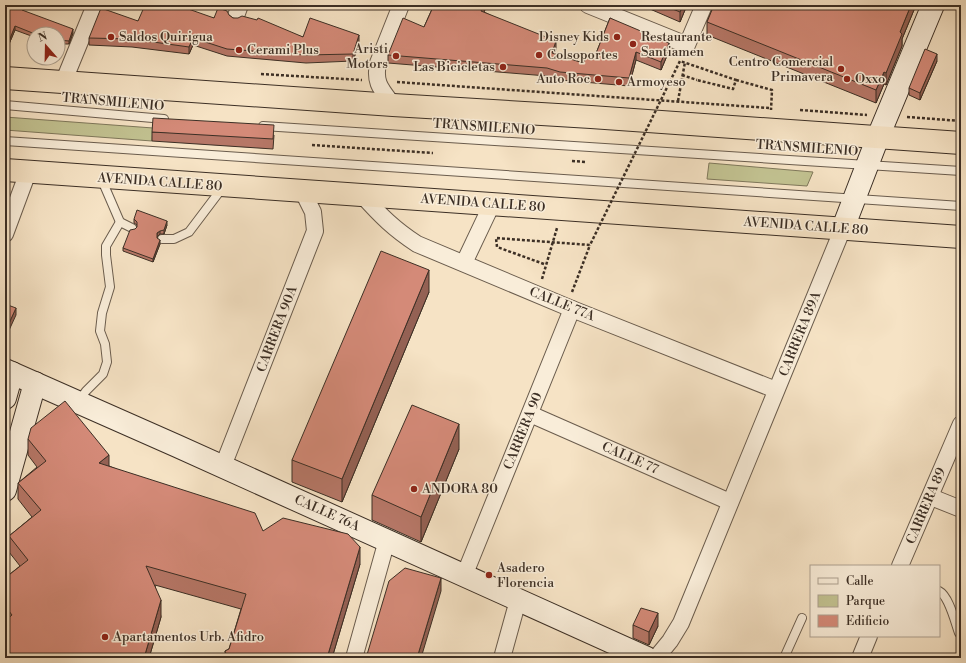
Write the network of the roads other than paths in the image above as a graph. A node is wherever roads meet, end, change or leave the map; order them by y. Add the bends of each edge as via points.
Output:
1 (95, 5) edge
2 (401, 5) edge
3 (588, 5) edge
4 (704, 5) edge
5 (933, 5) edge
6 (5, 78) edge
7 (63, 83) junction
8 (5, 105) edge
9 (392, 105) junction
10 (170, 120) edge
11 (258, 125) edge
12 (878, 137) junction
13 (5, 141) edge
14 (961, 143) edge
15 (867, 164) junction
16 (5, 170) edge
17 (961, 171) edge
18 (28, 172) junction
19 (100, 178) junction
20 (224, 186) junction
21 (303, 192) junction
22 (363, 196) junction
23 (854, 198) junction
24 (492, 204) junction
25 (961, 206) edge
26 (120, 222) junction
27 (132, 228) edge
28 (843, 228) junction
29 (5, 234) edge
30 (961, 237) edge
31 (162, 239) dead end
32 (464, 263) junction
33 (572, 309) junction
34 (8, 371) edge
35 (34, 383) junction
36 (776, 390) junction
37 (5, 398) edge
38 (78, 402) junction
39 (530, 414) junction
40 (961, 424) edge
41 (223, 466) junction
42 (5, 490) edge
43 (931, 497) junction
44 (730, 502) junction
45 (961, 509) edge
46 (386, 540) junction
47 (900, 565) edge
48 (464, 576) junction
49 (940, 592) edge
50 (518, 600) junction
51 (802, 618) dead end
52 (959, 633) dead end
53 (870, 637) edge
54 (354, 658) edge
55 (502, 658) edge
56 (648, 658) edge
57 (656, 658) edge
58 (784, 658) edge
59 (860, 658) edge

1 - 7 street
2 - 9 street via 376,71 377,80
3 - 4 street via 687,45
5 - 12 street, CARRERA 89A
6 - 7 highway
7 - 9 highway
8 - 10 lane, TRANSMILENIO
9 - 12 highway
11 - 15 lane, TRANSMILENIO
12 - 14 highway
12 - 15 street, CARRERA 89A
13 - 23 lane
15 - 17 lane, TRANSMILENIO
15 - 23 street, CARRERA 89A
16 - 18 highway, AVENIDA CALLE 80
18 - 19 highway, AVENIDA CALLE 80
18 - 29 street
19 - 20 highway, AVENIDA CALLE 80
19 - 26 lane
20 - 21 highway, AVENIDA CALLE 80
20 - 31 lane via 189,232 174,238
21 - 22 highway, AVENIDA CALLE 80
21 - 41 street, CARRERA 90A via 313,212 315,231
22 - 24 highway, AVENIDA CALLE 80
22 - 32 street, CALLE 77A via 400,233 417,244
23 - 25 lane
23 - 28 street, CARRERA 89A
24 - 28 highway, AVENIDA CALLE 80
24 - 32 street
26 - 27 lane
26 - 38 lane via 106,246 110,287 102,313 100,331 107,362 102,374
28 - 30 highway, AVENIDA CALLE 80
28 - 36 street, CARRERA 89A
32 - 33 street, CALLE 77A
33 - 36 street, CALLE 77A
33 - 39 street, CARRERA 90
34 - 35 street, CALLE 76A
34 - 37 street
35 - 38 street, CALLE 76A
35 - 42 street
36 - 44 street, CARRERA 89A
38 - 41 street, CALLE 76A
39 - 44 street, CALLE 77
39 - 48 street, CARRERA 90
40 - 43 street, CARRERA 89
41 - 46 street, CALLE 76A
43 - 45 street
43 - 47 street, CARRERA 89
44 - 57 street, CARRERA 89A via 681,623
46 - 48 street, CALLE 76A
46 - 54 street
48 - 50 street, CALLE 76A
49 - 52 lane via 948,603
50 - 55 street
50 - 56 street, CALLE 76A
51 - 58 lane
53 - 59 street

